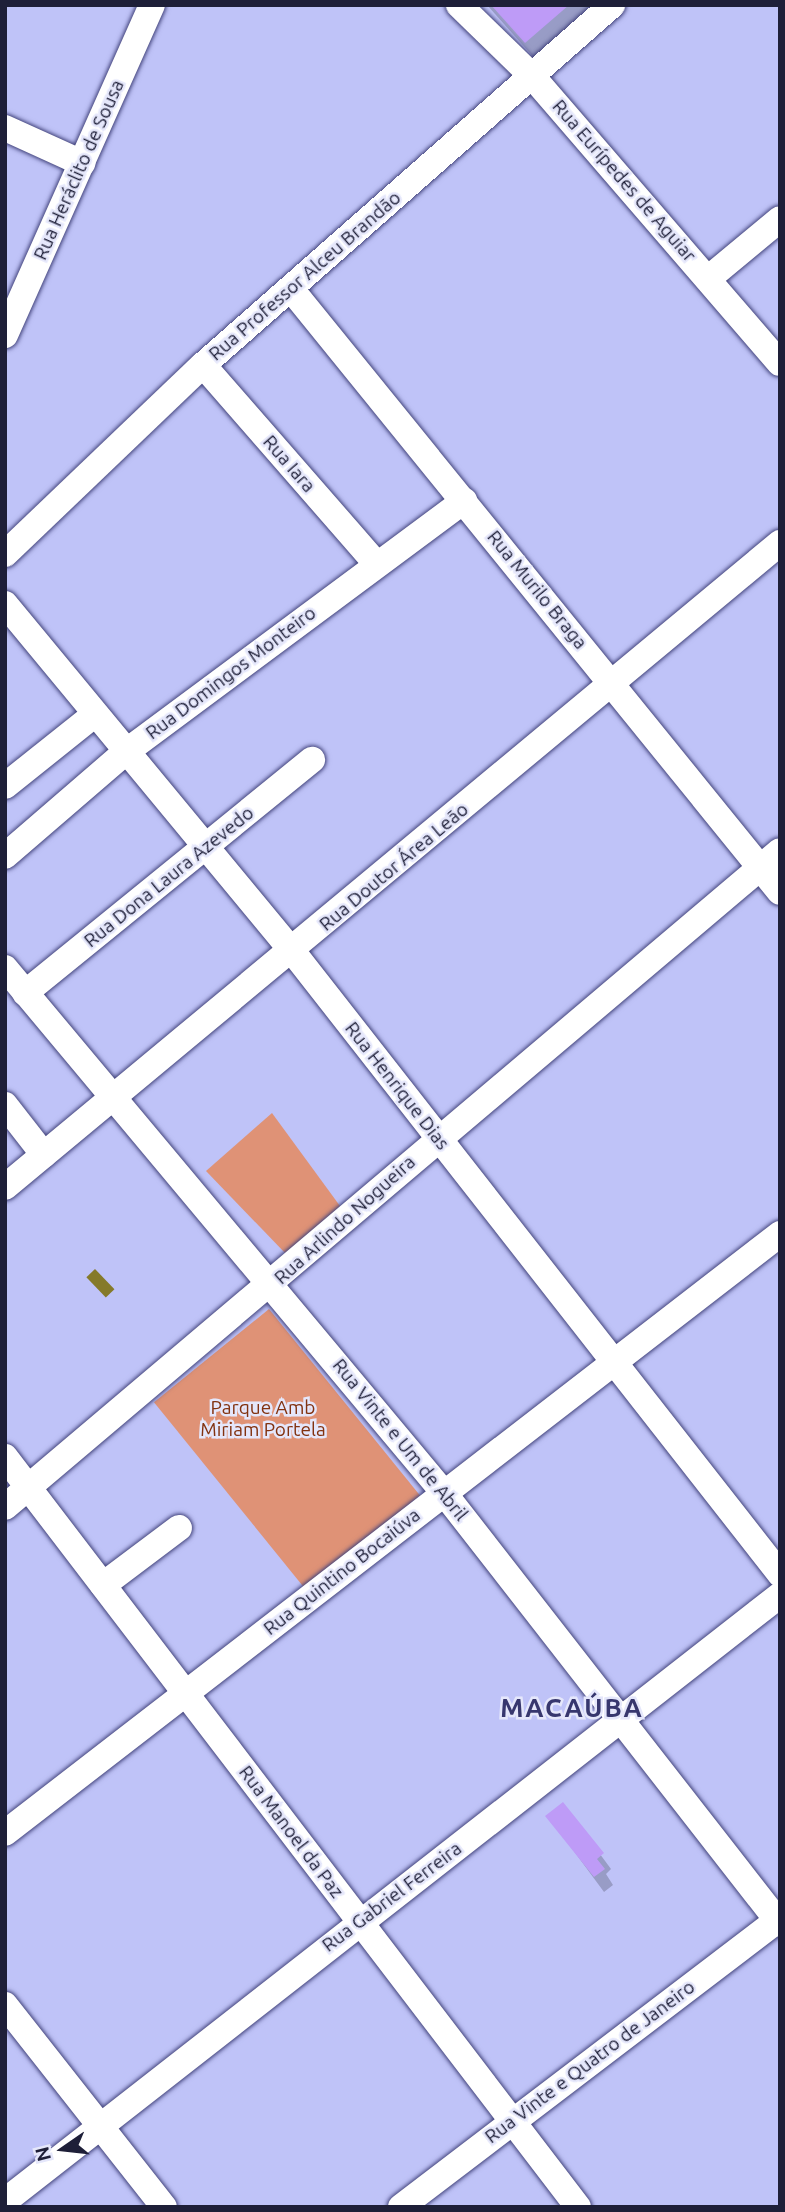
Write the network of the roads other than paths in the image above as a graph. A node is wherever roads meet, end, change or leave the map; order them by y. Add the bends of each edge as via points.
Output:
1 (152, 5) edge
2 (459, 5) edge
3 (612, 5) edge
4 (532, 76) junction
5 (5, 128) edge
6 (82, 163) junction
7 (780, 219) edge
8 (709, 278) junction
9 (291, 289) junction
10 (5, 335) edge
11 (780, 363) edge
12 (203, 366) junction
13 (464, 500) junction
14 (780, 543) edge
15 (5, 554) edge
16 (376, 564) junction
17 (5, 604) edge
18 (613, 683) junction
19 (94, 715) junction
20 (124, 754) junction
21 (312, 760) dead end
22 (5, 786) edge
23 (209, 847) junction
24 (5, 856) edge
25 (770, 859) edge
26 (780, 892) edge
27 (293, 952) junction
28 (5, 968) edge
29 (25, 993) junction
30 (109, 1098) junction
31 (5, 1105) edge
32 (437, 1137) junction
33 (44, 1155) junction
34 (5, 1187) edge
35 (780, 1234) edge
36 (274, 1286) junction
37 (609, 1363) junction
38 (5, 1457) edge
39 (29, 1488) junction
40 (444, 1493) junction
41 (5, 1507) edge
42 (179, 1528) dead end
43 (780, 1574) edge
44 (103, 1585) junction
45 (780, 1595) edge
46 (185, 1694) junction
47 (621, 1724) junction
48 (5, 1833) edge
49 (359, 1921) junction
50 (779, 1921) edge
51 (5, 2005) edge
52 (512, 2121) junction
53 (100, 2126) junction
54 (5, 2201) edge
55 (164, 2207) edge
56 (401, 2207) edge
57 (578, 2207) edge

1 - 6 street, Rua Heráclito de Sousa
2 - 4 street, Rua Eurípedes de Aguiar
3 - 4 street, Rua Professor Alceu Brandão
4 - 8 street, Rua Eurípedes de Aguiar
4 - 9 street, Rua Professor Alceu Brandão
5 - 6 street
6 - 10 street, Rua Heráclito de Sousa
7 - 8 street
8 - 11 street, Rua Eurípedes de Aguiar
9 - 12 street, Rua Professor Alceu Brandão
9 - 13 street, Rua Murilo Braga
12 - 15 street, Rua Professor Alceu Brandão
12 - 16 street, Rua Iara
13 - 16 street, Rua Domingos Monteiro
13 - 18 street, Rua Murilo Braga
14 - 18 street, Rua Doutor Área Leão
16 - 20 street, Rua Domingos Monteiro
17 - 19 street, Rua Henrique Dias
18 - 25 street, Rua Murilo Braga
18 - 27 street, Rua Doutor Área Leão
19 - 20 street, Rua Henrique Dias
19 - 22 street
20 - 23 street, Rua Henrique Dias
20 - 24 street, Rua Domingos Monteiro
21 - 23 street, Rua Dona Laura Azevedo
23 - 27 street, Rua Henrique Dias
23 - 29 street, Rua Dona Laura Azevedo
25 - 26 street, Rua Murilo Braga
25 - 32 street, Rua Arlindo Nogueira
27 - 30 street, Rua Doutor Área Leão
27 - 32 street, Rua Henrique Dias
28 - 29 street, Rua Vinte e Um de Abril
29 - 30 street, Rua Vinte e Um de Abril
30 - 33 street, Rua Doutor Área Leão
30 - 36 street, Rua Vinte e Um de Abril
31 - 33 street
32 - 36 street, Rua Arlindo Nogueira
32 - 37 street, Rua Henrique Dias
33 - 34 street, Rua Doutor Área Leão
35 - 37 street, Rua Quintino Bocaiúva
36 - 39 street, Rua Arlindo Nogueira
36 - 40 street, Rua Vinte e Um de Abril
37 - 40 street, Rua Quintino Bocaiúva
37 - 43 street, Rua Henrique Dias
38 - 39 street, Rua Manoel da Paz
39 - 41 street, Rua Arlindo Nogueira
39 - 44 street, Rua Manoel da Paz
40 - 46 street, Rua Quintino Bocaiúva
40 - 47 street, Rua Vinte e Um de Abril
42 - 44 street
44 - 46 street, Rua Manoel da Paz
45 - 47 street, Rua Gabriel Ferreira
46 - 48 street, Rua Quintino Bocaiúva
46 - 49 street, Rua Manoel da Paz
47 - 49 street, Rua Gabriel Ferreira
47 - 50 street, Rua Vinte e Um de Abril
49 - 52 street, Rua Manoel da Paz
49 - 53 street, Rua Gabriel Ferreira
50 - 52 street, Rua Vinte e Quatro de Janeiro
51 - 53 street
52 - 56 street, Rua Vinte e Quatro de Janeiro
52 - 57 street, Rua Manoel da Paz
53 - 54 street, Rua Gabriel Ferreira
53 - 55 street

